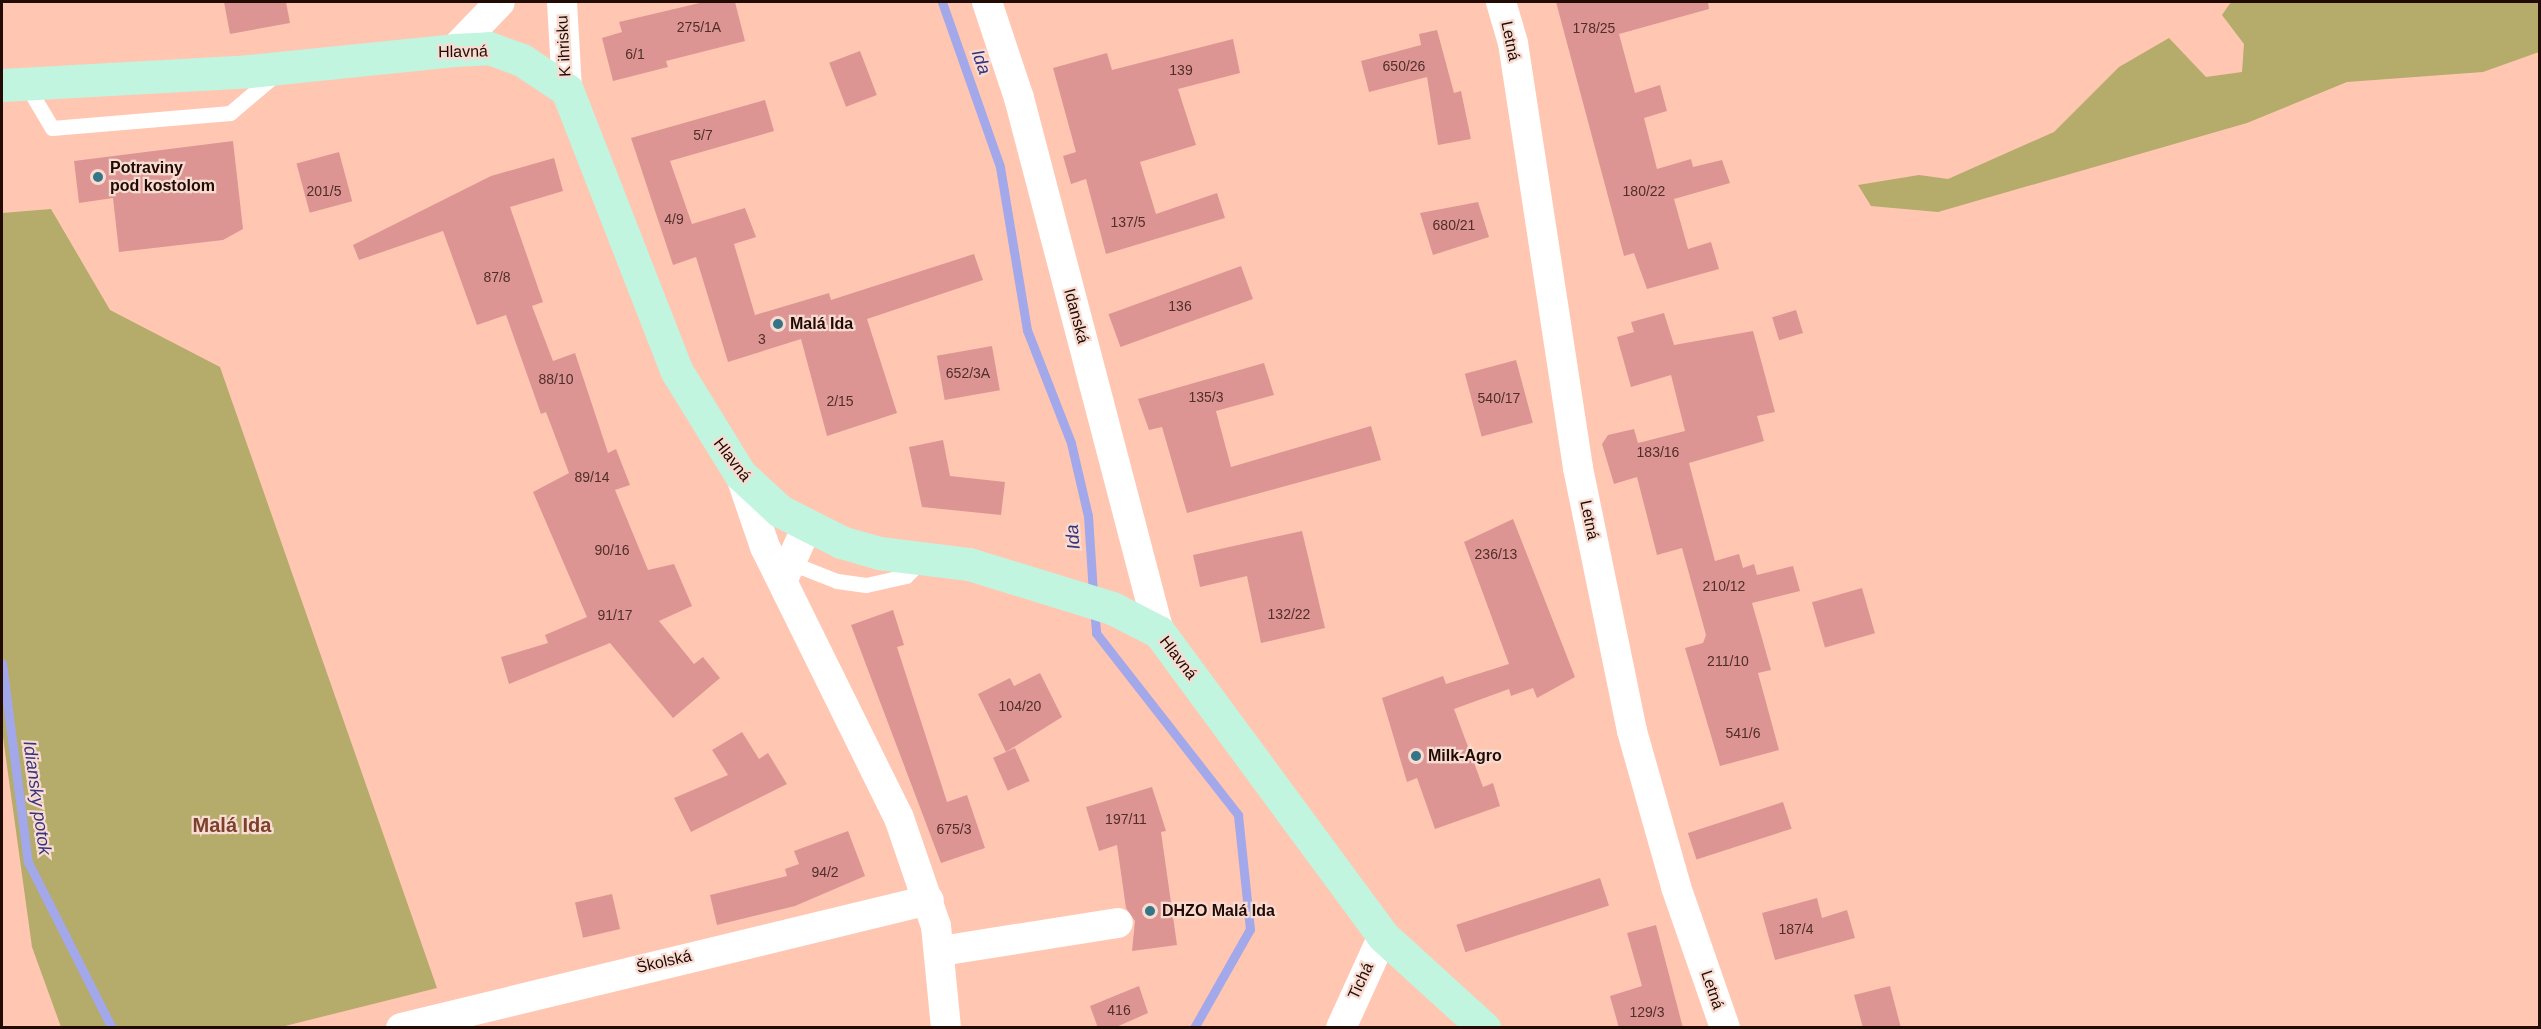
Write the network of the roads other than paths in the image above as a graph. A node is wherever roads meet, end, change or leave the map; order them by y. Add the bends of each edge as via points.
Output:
1 (500, 2) edge
2 (562, 2) edge
3 (987, 2) edge
4 (1501, 2) edge
5 (454, 50) junction
6 (283, 68) junction
7 (14, 86) edge
8 (567, 90) junction
9 (740, 474) junction
10 (806, 529) junction
11 (922, 560) junction
12 (787, 570) junction
13 (1159, 633) junction
14 (929, 900) junction
15 (1118, 923) dead end
16 (1383, 936) junction
17 (941, 951) junction
18 (401, 1028) edge
19 (946, 1028) edge
20 (1341, 1028) edge
21 (1484, 1028) edge
22 (1725, 1028) edge

1 - 5 street
2 - 8 street, K ihrisku
3 - 13 street, Idanská via 1019,98
4 - 22 street, Letná via 1512,43 1578,468 1632,731 1676,887
5 - 6 main road, Hlavná
5 - 8 main road, Hlavná via 489,48 522,60
6 - 7 main road, Hlavná
6 - 7 lane via 230,113 74,127 52,128
8 - 9 main road, Hlavná via 676,370
9 - 10 main road, Hlavná
9 - 12 street via 765,547
10 - 11 main road, Hlavná via 879,553
10 - 12 street
11 - 12 lane via 906,576 866,585
11 - 13 main road, Hlavná via 969,564 1112,608
12 - 14 street via 879,769
13 - 16 main road, Hlavná
14 - 17 street
14 - 18 street, Školská
15 - 17 street
16 - 20 street, Tichá
16 - 21 main road, Hlavná
17 - 19 street

